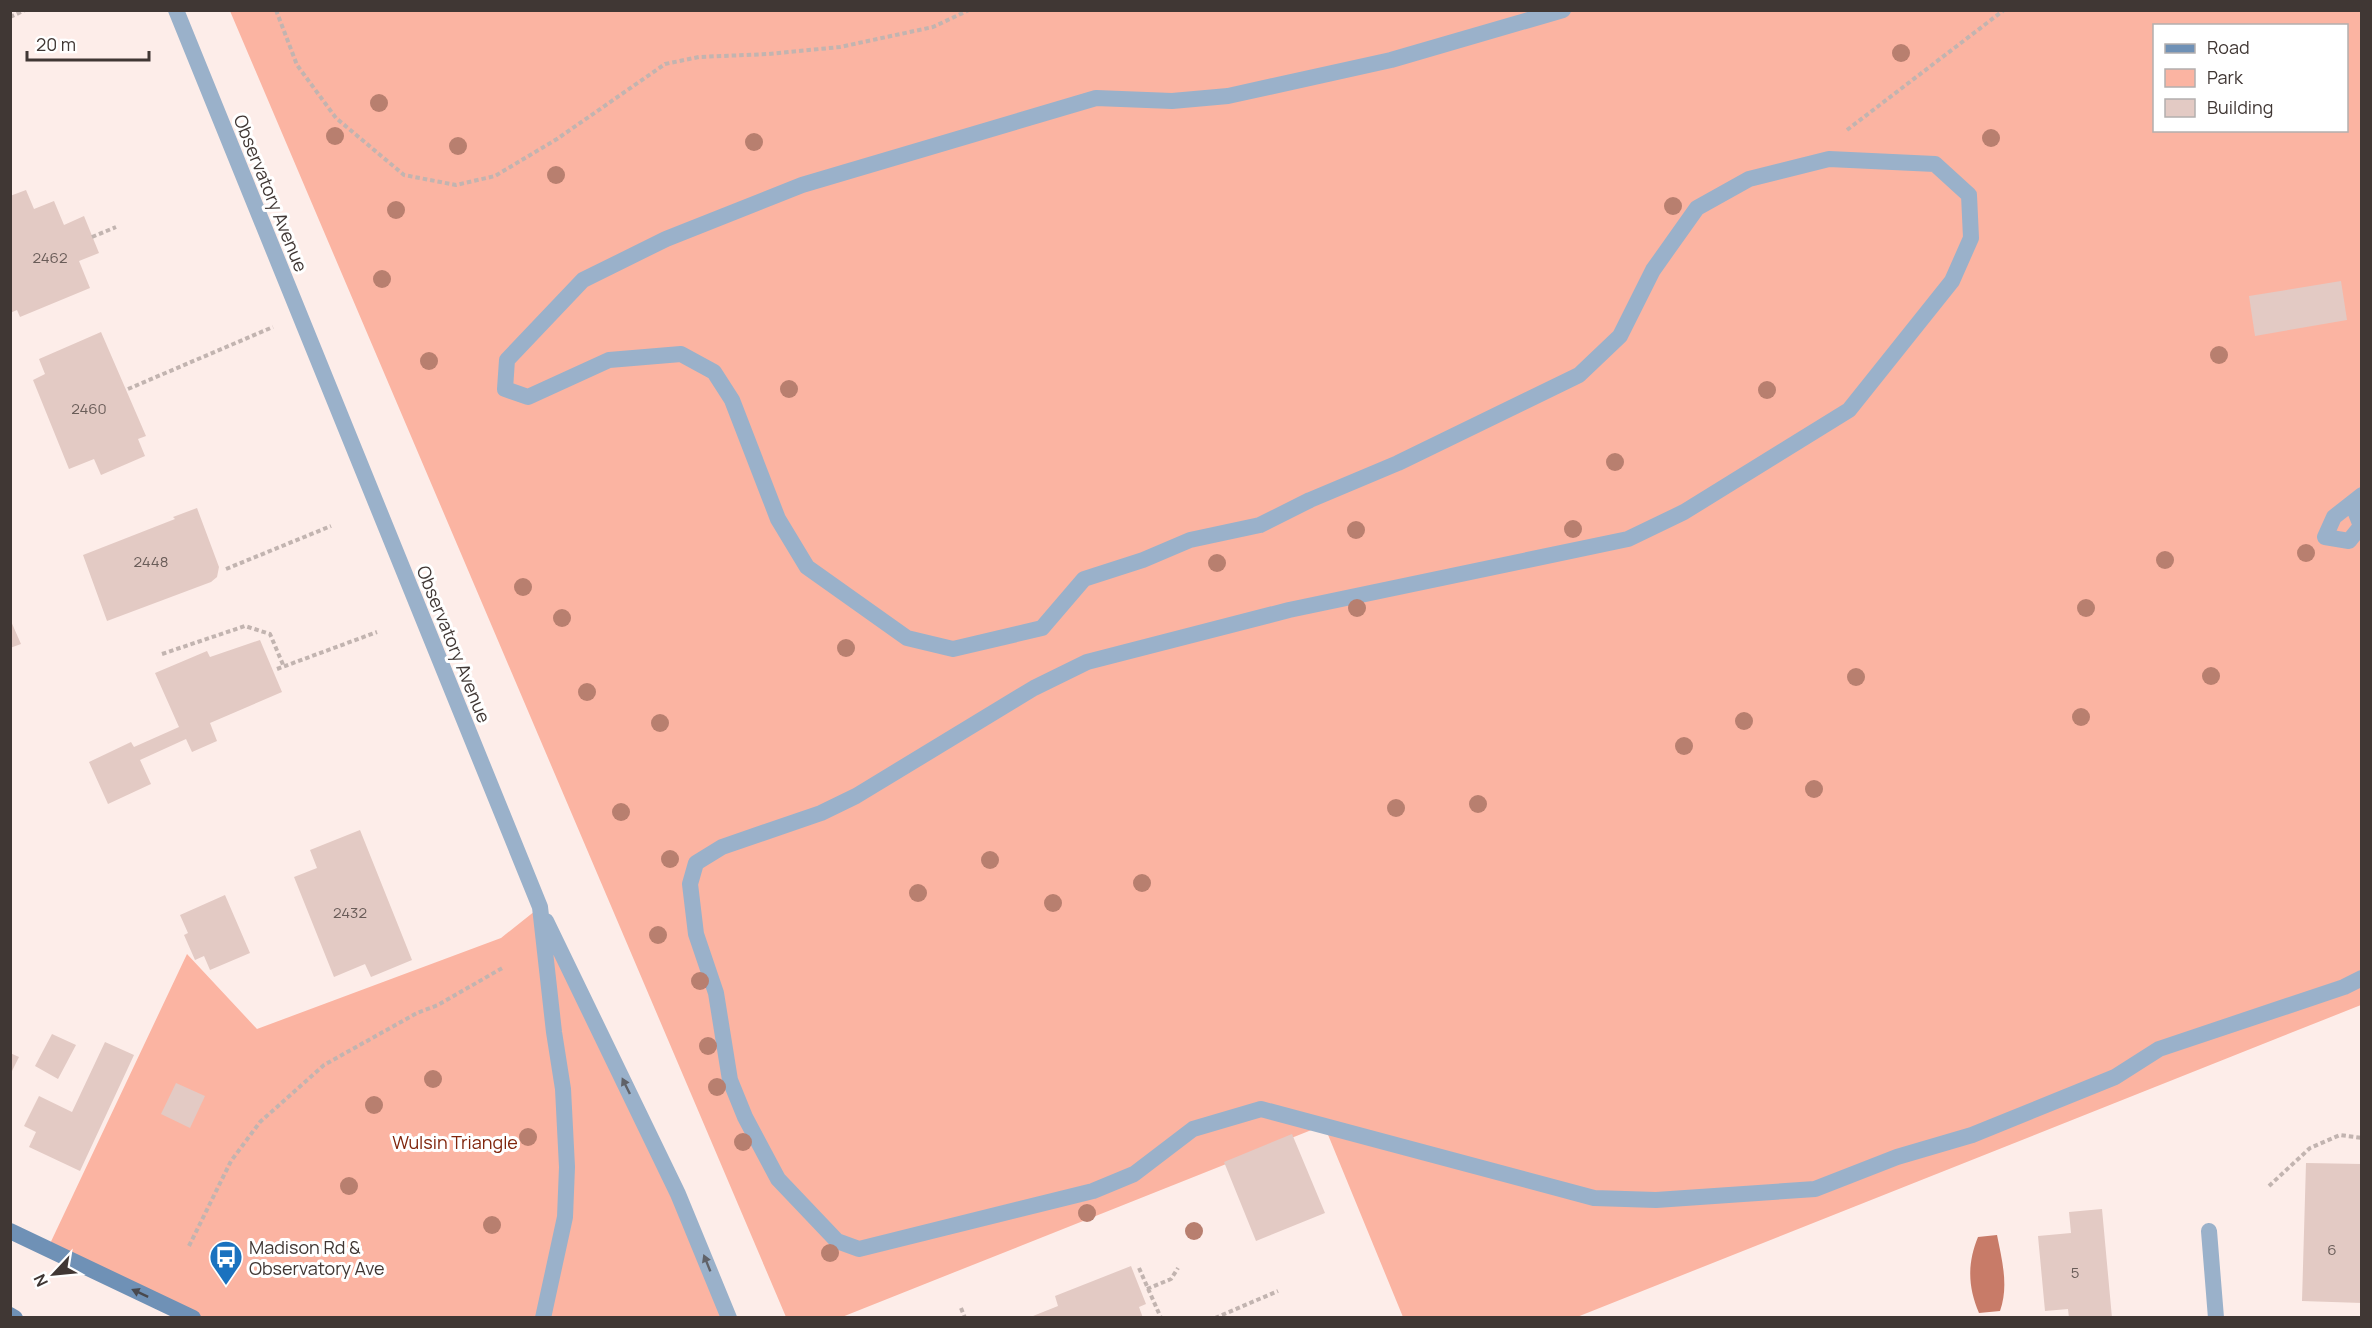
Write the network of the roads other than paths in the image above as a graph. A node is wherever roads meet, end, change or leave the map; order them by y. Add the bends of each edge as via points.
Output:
1 (176, 10) edge
2 (1563, 10) edge
3 (540, 907) junction
4 (2361, 978) edge
5 (10, 1231) edge
6 (2209, 1231) dead end
7 (10, 1315) edge
8 (15, 1317) edge
9 (193, 1317) edge
10 (543, 1317) edge
11 (729, 1317) edge
12 (2216, 1317) edge

1 - 3 street, Observatory Avenue
2 - 4 street via 1392,60 1228,96 1172,101 1096,98 802,185 666,239 583,280 507,360 505,389 528,397 609,360 681,354 714,372 732,400 777,519 807,567 907,638 953,649 1042,628 1084,579 1190,540 1260,525 1580,375 1620,336 1653,270 1697,208 1749,179 1829,159 1935,164 1969,195 1971,238 1952,281 1849,410 1684,512 1628,539 1289,610 1087,662 1034,688 856,796 821,813 722,847 696,862 690,884 696,934 716,993 730,1080 778,1179 837,1241 859,1249 1093,1191 1134,1174 1193,1130 1261,1109 1594,1198 1656,1200 1815,1189 1896,1157 1972,1135 2115,1077 2159,1049
3 - 10 street, Observatory Avenue via 563,1089 567,1167 565,1217
11 -> 3 street via 678,1194
9 -> 5 main road
6 - 12 street
7 - 8 main road

